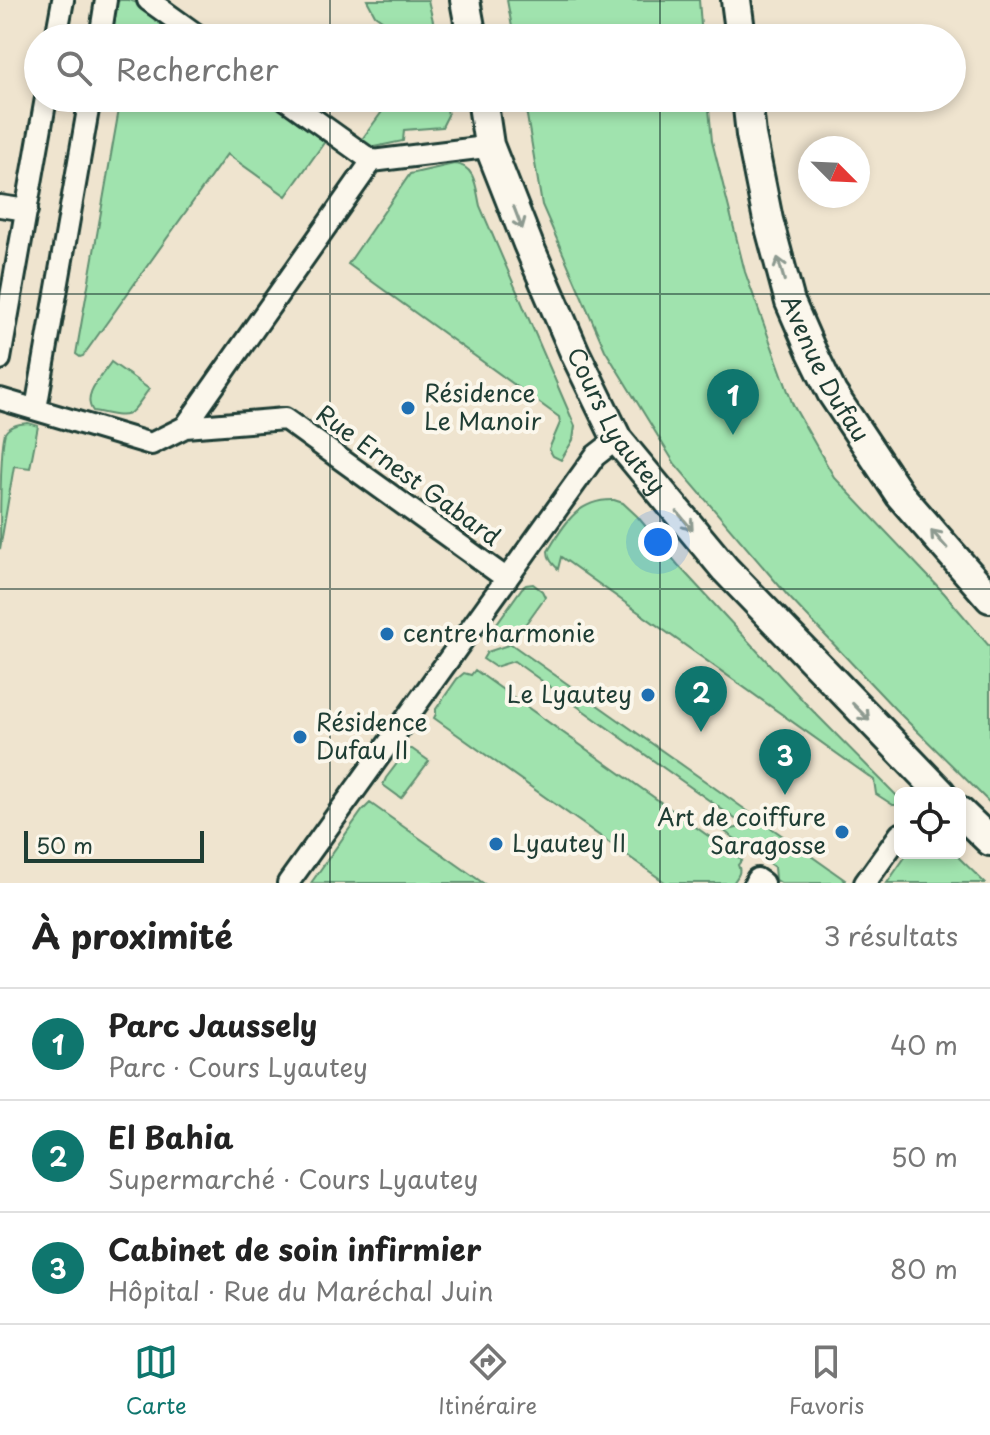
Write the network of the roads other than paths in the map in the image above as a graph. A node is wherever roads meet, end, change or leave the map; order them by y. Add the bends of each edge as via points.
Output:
1 (63, 0) edge
2 (106, 0) edge
3 (148, 0) edge
4 (465, 0) edge
5 (736, 0) edge
6 (59, 24) edge
7 (102, 24) edge
8 (181, 24) edge
9 (469, 24) edge
10 (739, 24) edge
11 (44, 112) edge
12 (88, 112) edge
13 (304, 112) edge
14 (484, 112) edge
15 (749, 112) edge
16 (489, 145) junction
17 (372, 161) junction
18 (0, 206) edge
19 (27, 210) junction
20 (0, 359) edge
21 (0, 399) edge
22 (36, 409) junction
23 (185, 427) junction
24 (617, 439) junction
25 (507, 579) junction
26 (990, 598) edge
27 (931, 787) edge
28 (966, 818) edge
29 (990, 841) edge
30 (894, 842) edge
31 (288, 883) edge
32 (755, 883) edge
33 (763, 883) edge
34 (865, 883) edge

1 - 6 street
2 - 7 street
3 - 8 street
4 - 9 main road
5 - 10 main road
11 - 19 street
12 - 22 street
13 - 17 street
14 - 16 main road, Cours Lyautey
26 -> 15 main road, Avenue Dufau via 900,495 832,393 790,302 768,220
16 - 17 street
16 -> 24 main road, Cours Lyautey via 575,353
17 - 23 street
18 - 19 street
19 - 20 street
21 - 22 street, Rue Ernest Gabard
22 - 23 street, Rue Ernest Gabard via 151,444
23 - 25 street, Rue Ernest Gabard via 285,419
24 - 25 street via 595,456
24 -> 27 main road, Cours Lyautey via 725,569
25 - 31 street
28 - 29 main road
30 - 34 street
32 - 33 street

